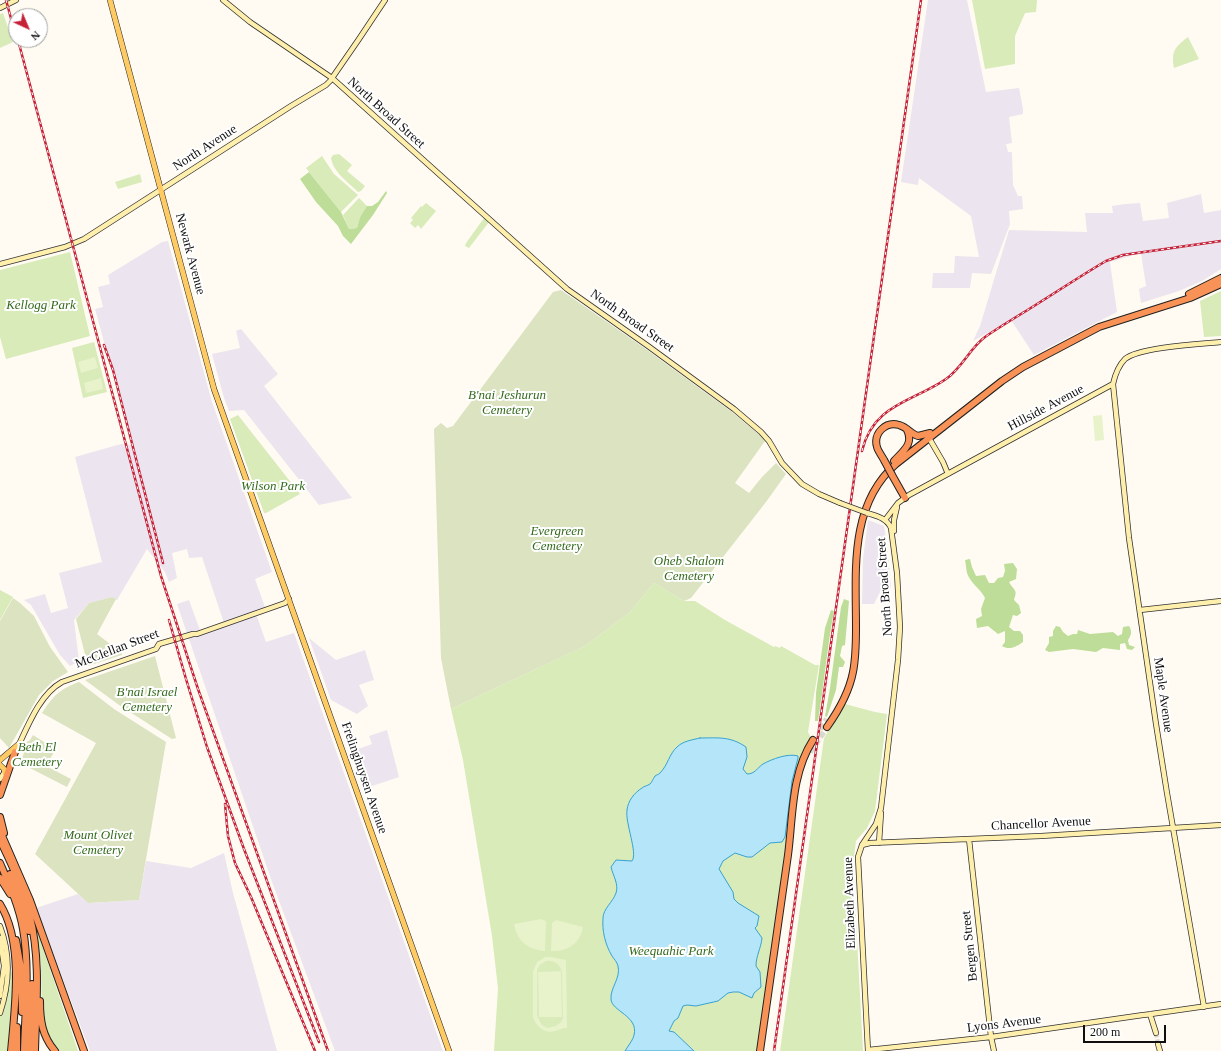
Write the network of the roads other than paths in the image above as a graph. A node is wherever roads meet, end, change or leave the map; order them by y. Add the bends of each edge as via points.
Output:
1 (16, 0) edge
2 (110, 0) edge
3 (223, 0) edge
4 (385, 0) edge
5 (0, 8) edge
6 (332, 78) junction
7 (161, 190) junction
8 (0, 264) edge
9 (1221, 278) edge
10 (1221, 284) edge
11 (1221, 342) edge
12 (1113, 384) junction
13 (906, 428) junction
14 (929, 435) junction
15 (894, 461) junction
16 (948, 474) junction
17 (905, 498) junction
18 (898, 503) junction
19 (257, 512) joint
20 (885, 520) junction
21 (893, 538) junction
22 (289, 599) junction
23 (1221, 601) edge
24 (1140, 610) junction
25 (892, 712) joint
26 (827, 719) tunnel mouth
27 (827, 727) tunnel mouth
28 (812, 740) dead end
29 (20, 743) junction
30 (16, 752) junction
31 (810, 752) tunnel mouth
32 (0, 760) edge
33 (0, 765) edge
34 (5, 773) junction
35 (0, 780) edge
36 (0, 795) edge
37 (880, 808) junction
38 (0, 817) edge
39 (1221, 825) edge
40 (1173, 827) junction
41 (0, 831) edge
42 (969, 839) junction
43 (0, 840) edge
44 (879, 843) junction
45 (862, 844) junction
46 (8, 848) junction
47 (0, 850) edge
48 (0, 863) edge
49 (0, 878) edge
50 (2, 906) edge
51 (18, 909) junction
52 (0, 926) edge
53 (0, 938) edge
54 (35, 942) junction
55 (45, 942) junction
56 (0, 996) edge
57 (16, 1000) junction
58 (1221, 1004) edge
59 (1204, 1007) junction
60 (0, 1013) edge
61 (1150, 1014) junction
62 (1156, 1033) tunnel mouth
63 (991, 1037) junction
64 (1158, 1044) tunnel mouth
65 (11, 1051) edge
66 (17, 1051) edge
67 (26, 1051) edge
68 (35, 1051) edge
69 (55, 1051) edge
70 (79, 1051) edge
71 (84, 1051) edge
72 (449, 1051) edge
73 (760, 1051) edge
74 (764, 1051) edge
75 (868, 1051) edge
76 (994, 1051) edge
77 (1160, 1051) edge

1 - 5 main road
2 - 7 main road, Newark Avenue
3 - 6 main road, North Broad Street via 250,22
4 - 6 main road, North Avenue
6 - 7 main road, North Avenue via 326,85
6 - 20 main road, North Broad Street, bridge via 567,289 734,409 761,432 782,463 802,484 819,494
7 - 8 main road, North Avenue via 75,244
7 - 19 main road, Newark Avenue via 214,389
9 - 14 highway via 1181,297 1099,324 1027,361 1001,377
10 - 14 highway via 1185,300 1099,327 1002,381
11 - 12 main road via 1134,354 1121,364
12 - 16 main road, Hillside Avenue
12 - 24 main road, Maple Avenue via 1129,538
13 - 14 highway via 918,436
13 - 15 highway via 910,436 909,444
13 - 17 highway, bridge via 892,424 884,427 878,436 877,445
14 - 15 highway
14 - 16 main road
14 - 27 highway via 885,475 865,508 857,555 854,667 845,696
15 - 26 highway via 872,486 859,518 853,567 851,663 843,692
16 - 17 main road, Hillside Avenue
17 - 18 main road, Hillside Avenue
18 - 20 main road, Hillside Avenue
18 - 21 main road
19 - 22 main road, Frelinghuysen Avenue
20 - 21 main road, North Broad Street via 891,527
21 - 25 main road, North Broad Street via 900,628
22 - 29 main road, McClellan Street via 285,603 197,634 159,644 156,649 62,682 43,699
22 - 72 main road, Frelinghuysen Avenue
23 - 24 main road
24 - 40 main road, Maple Avenue
25 - 37 main road, Elizabeth Avenue
28 - 73 highway via 796,781
29 - 30 main road, McClellan Street
29 - 32 main road
30 - 34 main road, McClellan Street
30 - 36 highway
31 - 74 highway via 800,786
33 - 34 main road
34 - 35 main road, McClellan Street
37 - 44 main road
37 - 45 main road, Elizabeth Avenue via 876,824
38 - 46 highway
39 - 40 main road, Chancellor Avenue
40 - 42 main road, Chancellor Avenue
40 - 59 main road, Maple Avenue
41 - 46 highway
42 - 44 main road, Chancellor Avenue
42 - 63 main road, Bergen Street
43 - 54 highway via 26,902
44 - 45 main road, Chancellor Avenue
45 - 75 main road, Elizabeth Avenue via 858,866
46 - 55 highway
47 - 67 highway via 21,899 30,938 32,974
48 - 51 highway
49 - 51 highway
50 - 57 highway via 13,941
50 - 67 highway via 12,922 19,955
51 - 67 highway via 24,933 26,958
52 - 60 main road via 6,946 8,976
53 - 56 main road via 4,966
54 - 68 highway
54 - 69 highway via 41,1022 47,1040
55 - 70 highway
55 - 71 highway
57 - 65 highway
57 - 66 highway
58 - 59 main road, Lyons Avenue
59 - 61 main road, Lyons Avenue
61 - 62 main road
61 - 63 main road, Lyons Avenue
63 - 75 main road, Lyons Avenue
63 - 76 main road, Bergen Street
64 - 77 main road

